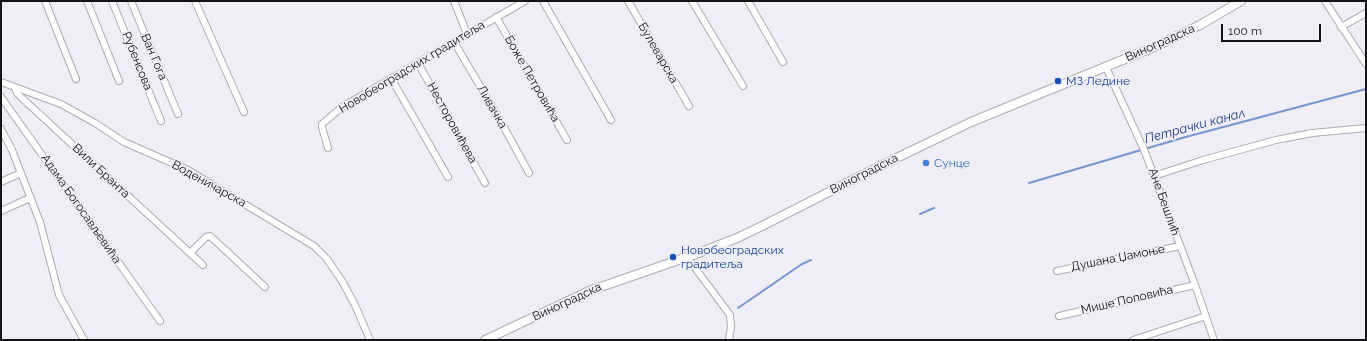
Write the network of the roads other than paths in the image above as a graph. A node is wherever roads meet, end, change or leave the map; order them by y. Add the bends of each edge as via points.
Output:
1 (45, 1) edge
2 (87, 1) edge
3 (112, 1) edge
4 (131, 1) edge
5 (195, 1) edge
6 (454, 1) edge
7 (525, 1) edge
8 (544, 1) edge
9 (628, 1) edge
10 (692, 1) edge
11 (748, 1) edge
12 (1241, 1) edge
13 (1325, 1) edge
14 (1366, 14) edge
15 (496, 17) junction
16 (1342, 27) junction
17 (467, 34) junction
18 (454, 42) junction
19 (784, 62) dead end
20 (418, 63) junction
21 (1366, 64) edge
22 (1106, 67) junction
23 (391, 78) junction
24 (76, 79) dead end
25 (119, 81) dead end
26 (1, 82) edge
27 (743, 86) dead end
28 (15, 87) junction
29 (1, 97) edge
30 (689, 106) dead end
31 (244, 112) dead end
32 (178, 114) dead end
33 (611, 120) dead end
34 (161, 121) dead end
35 (1366, 128) edge
36 (1, 129) edge
37 (567, 140) dead end
38 (328, 148) dead end
39 (21, 173) junction
40 (529, 173) dead end
41 (1154, 176) junction
42 (448, 177) dead end
43 (1, 182) edge
44 (485, 183) dead end
45 (30, 198) junction
46 (1, 211) edge
47 (1180, 246) junction
48 (190, 253) junction
49 (687, 257) junction
50 (203, 265) dead end
51 (1057, 271) dead end
52 (1195, 285) junction
53 (265, 287) dead end
54 (1059, 316) dead end
55 (1206, 316) junction
56 (160, 321) dead end
57 (489, 339) edge
58 (84, 340) edge
59 (370, 340) edge
60 (729, 340) edge
61 (1132, 340) edge
62 (1214, 340) edge

1 - 24 street
2 - 25 street, Рубенсова
3 - 34 street, Рубенсова
4 - 32 street, Ван Гога
5 - 31 street
6 - 17 street
7 - 15 street, Новобеоградских градитеља
8 - 33 street
9 - 30 street, Булеварска
10 - 27 street
11 - 19 street
12 - 22 street, Виноградска via 1193,29
13 - 16 street
14 - 16 street
15 - 17 street, Новобеоградских градитеља
15 - 37 street, Боже Петровића
16 - 21 street
17 - 18 street, Новобеоградских градитеља
18 - 20 street, Новобеоградских градитеља
18 - 40 street, Ливачка
20 - 23 street, Новобеоградских градитеља
20 - 44 street, Несторовићева
22 - 41 street, Ане Бешлић
22 - 49 street, Виноградска via 971,122 737,238
23 - 38 street, Новобеоградских градитеља via 342,107 322,124
23 - 42 street
26 - 28 street, Воденичарска
28 - 48 street, Вили Бранта via 23,99
28 - 59 street, Воденичарска via 61,104 124,142 188,170 314,246 327,259 342,281
29 - 56 street, Адама Богосављевића
35 - 41 street via 1312,133 1276,140
36 - 39 street
39 - 43 street
39 - 45 street
41 - 47 street, Ане Бешлић
45 - 46 street
45 - 58 street via 43,230 59,295
47 - 51 street, Душана Џамоње
47 - 52 street, Ане Бешлић
48 - 50 street, Вили Бранта
48 - 53 street via 209,236
49 - 57 street, Виноградска via 589,291
49 - 60 street via 730,315
52 - 54 street, Мише Поповића
52 - 55 street, Ане Бешлић
55 - 61 street
55 - 62 street, Ане Бешлић

